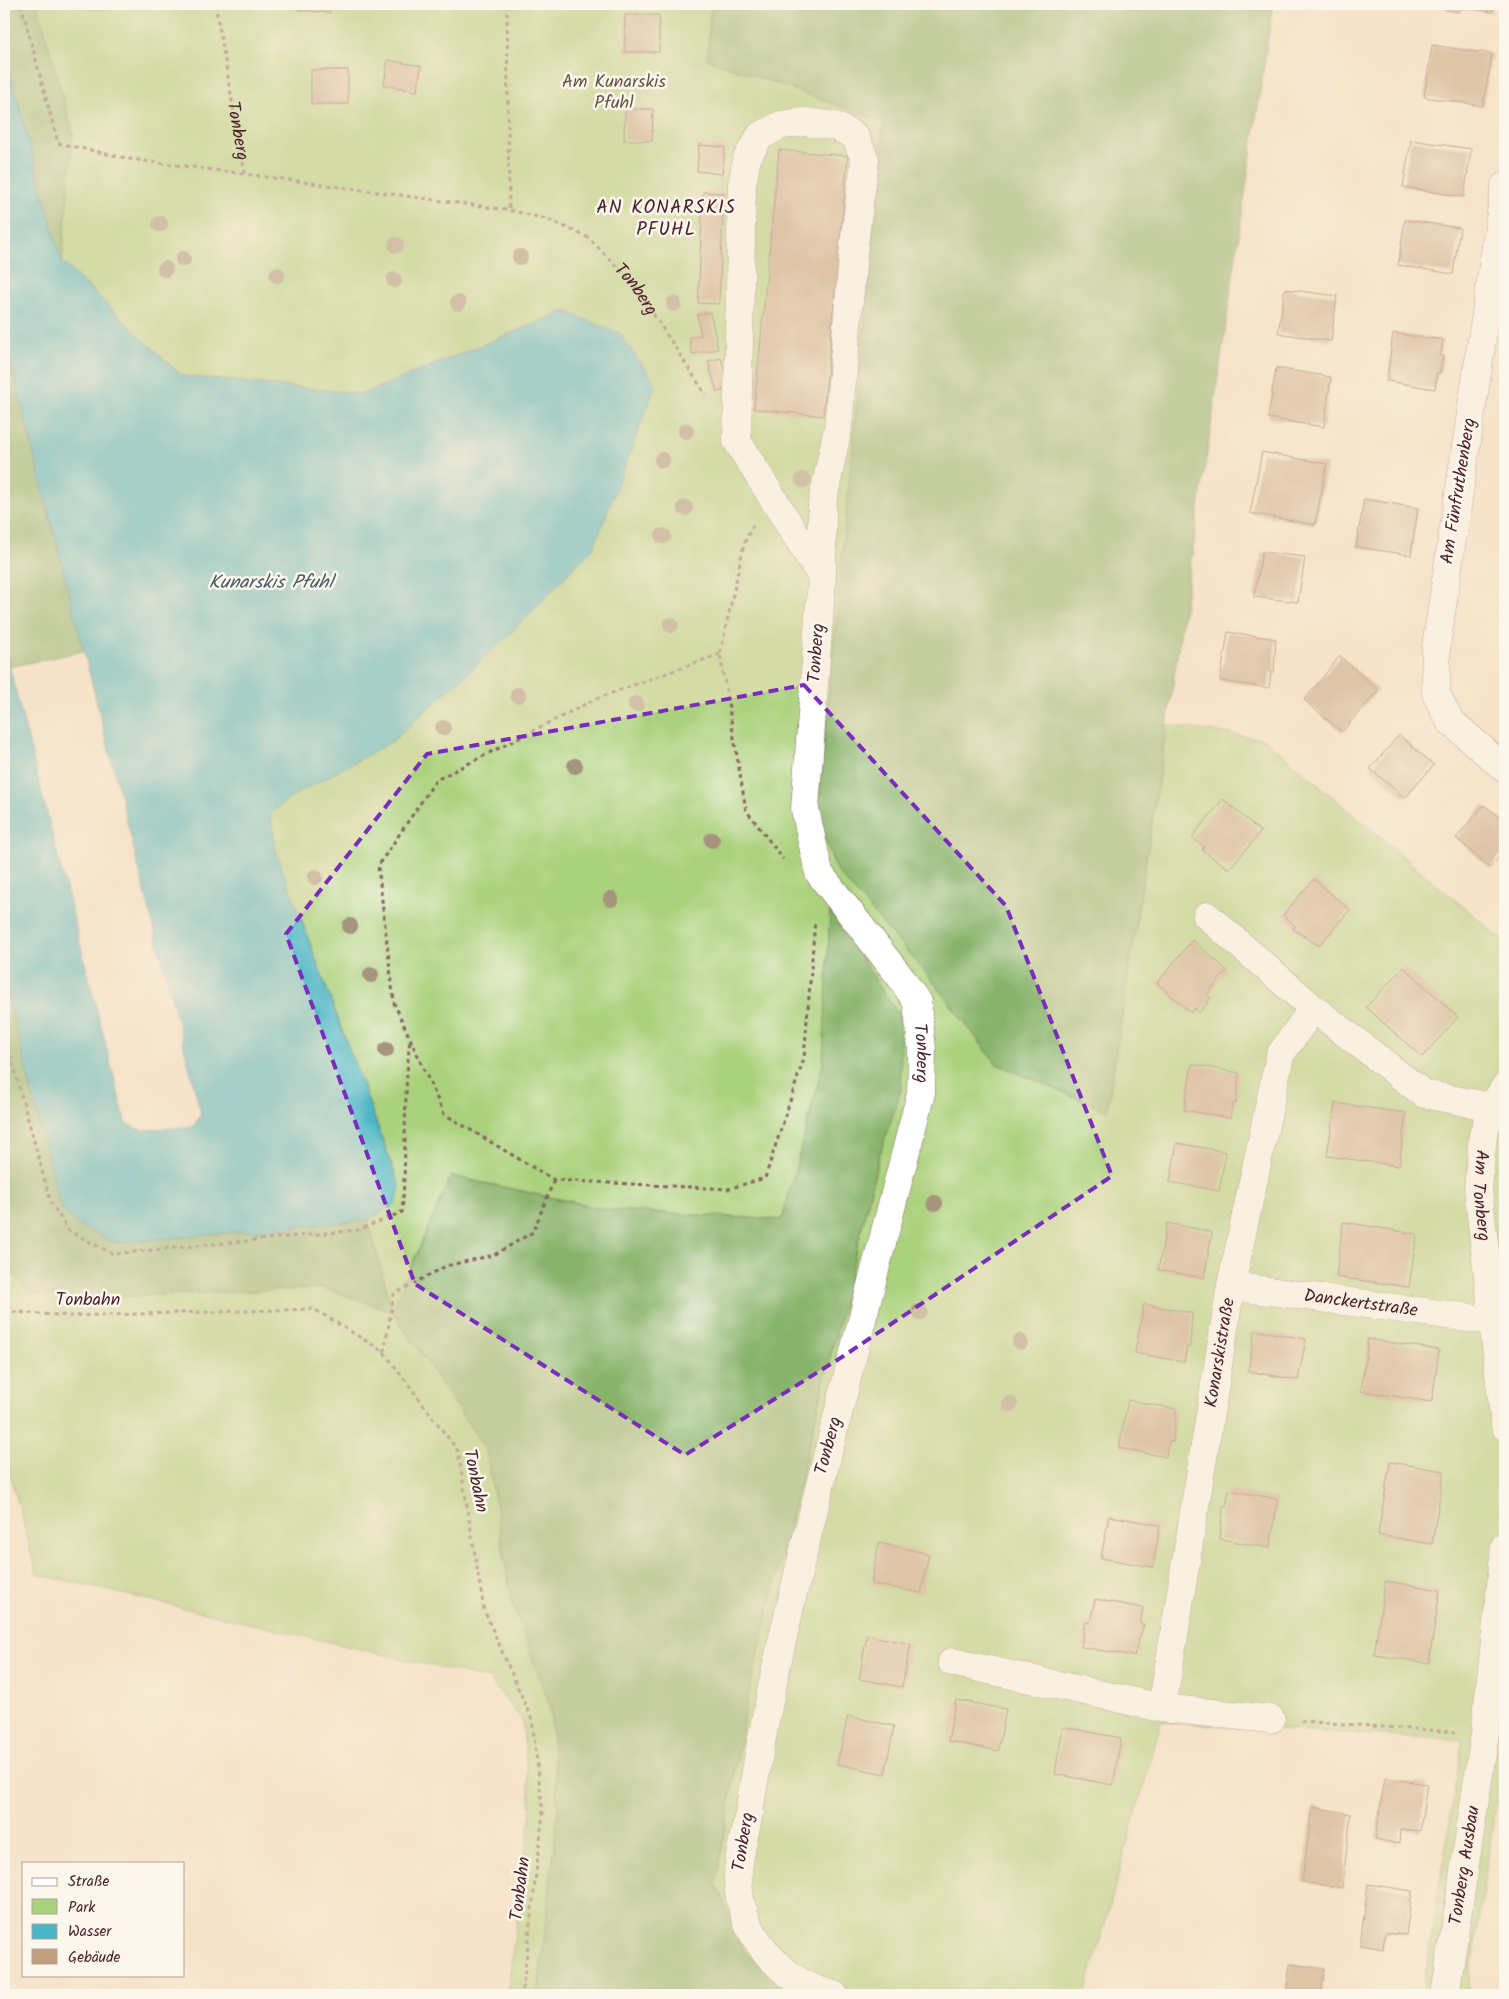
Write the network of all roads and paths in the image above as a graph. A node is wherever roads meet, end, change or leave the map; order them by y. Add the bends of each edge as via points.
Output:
1 (21, 4) edge
2 (215, 4) edge
3 (507, 4) edge
4 (245, 174) junction
5 (1505, 186) edge
6 (509, 210) junction
7 (710, 400) dead end
8 (778, 504) junction
9 (822, 577) junction
10 (720, 654) junction
11 (1505, 769) edge
12 (819, 873) junction
13 (1207, 916) dead end
14 (1313, 1008) junction
15 (4, 1032) edge
16 (410, 1040) junction
17 (1498, 1097) edge
18 (554, 1180) junction
19 (1231, 1286) junction
20 (4, 1298) edge
21 (1496, 1308) edge
22 (384, 1352) junction
23 (1505, 1426) edge
24 (1505, 1546) edge
25 (952, 1662) dead end
26 (1162, 1708) junction
27 (1271, 1719) joint
28 (1485, 1734) junction
29 (522, 1995) edge
30 (834, 1995) edge
31 (1445, 1995) edge

1 - 4 path via 58,143 130,159
2 - 4 path, Tonberg
3 - 6 path
4 - 6 path, Tonberg
5 - 11 street, Am Fünfruthenberg via 1436,647 1436,694 1450,722
6 - 7 path, Tonberg via 550,220 589,238 633,282
8 - 9 street
8 - 9 street, Tonberg via 737,441 742,184 747,158 760,136 781,124 804,122 835,126 855,136 865,159 838,428 822,504
8 - 10 path via 758,515 744,544
9 - 12 street, Tonberg via 806,809
10 - 12 path via 746,810 782,859
10 - 16 path via 598,698 436,780 378,866 394,1003
12 - 18 path via 804,1058 765,1178 728,1189
12 - 30 street, Tonberg via 917,1002 922,1049 921,1093 812,1513 766,1710 738,1879 743,1912 759,1943 782,1970 817,1991
13 - 14 street
14 - 17 street via 1424,1094
14 - 19 street, Konarskistraße via 1280,1055
15 - 16 path via 51,1203 69,1232 113,1254 359,1230 402,1212 405,1083
16 - 18 path via 444,1114
17 - 21 street, Am Tonberg via 1483,1135 1478,1189
18 - 22 path via 533,1232 494,1255 446,1266 394,1294
19 - 21 street, Danckertstraße
19 - 26 street, Konarskistraße
20 - 22 path, Tonbahn via 14,1312 70,1316 314,1309
21 - 23 street, Am Tonberg
22 - 29 path, Tonbahn via 458,1451 484,1610 532,1720 543,1813
24 - 28 street
25 - 26 street
26 - 27 street
27 - 28 path
28 - 31 street, Tonberg Ausbau

